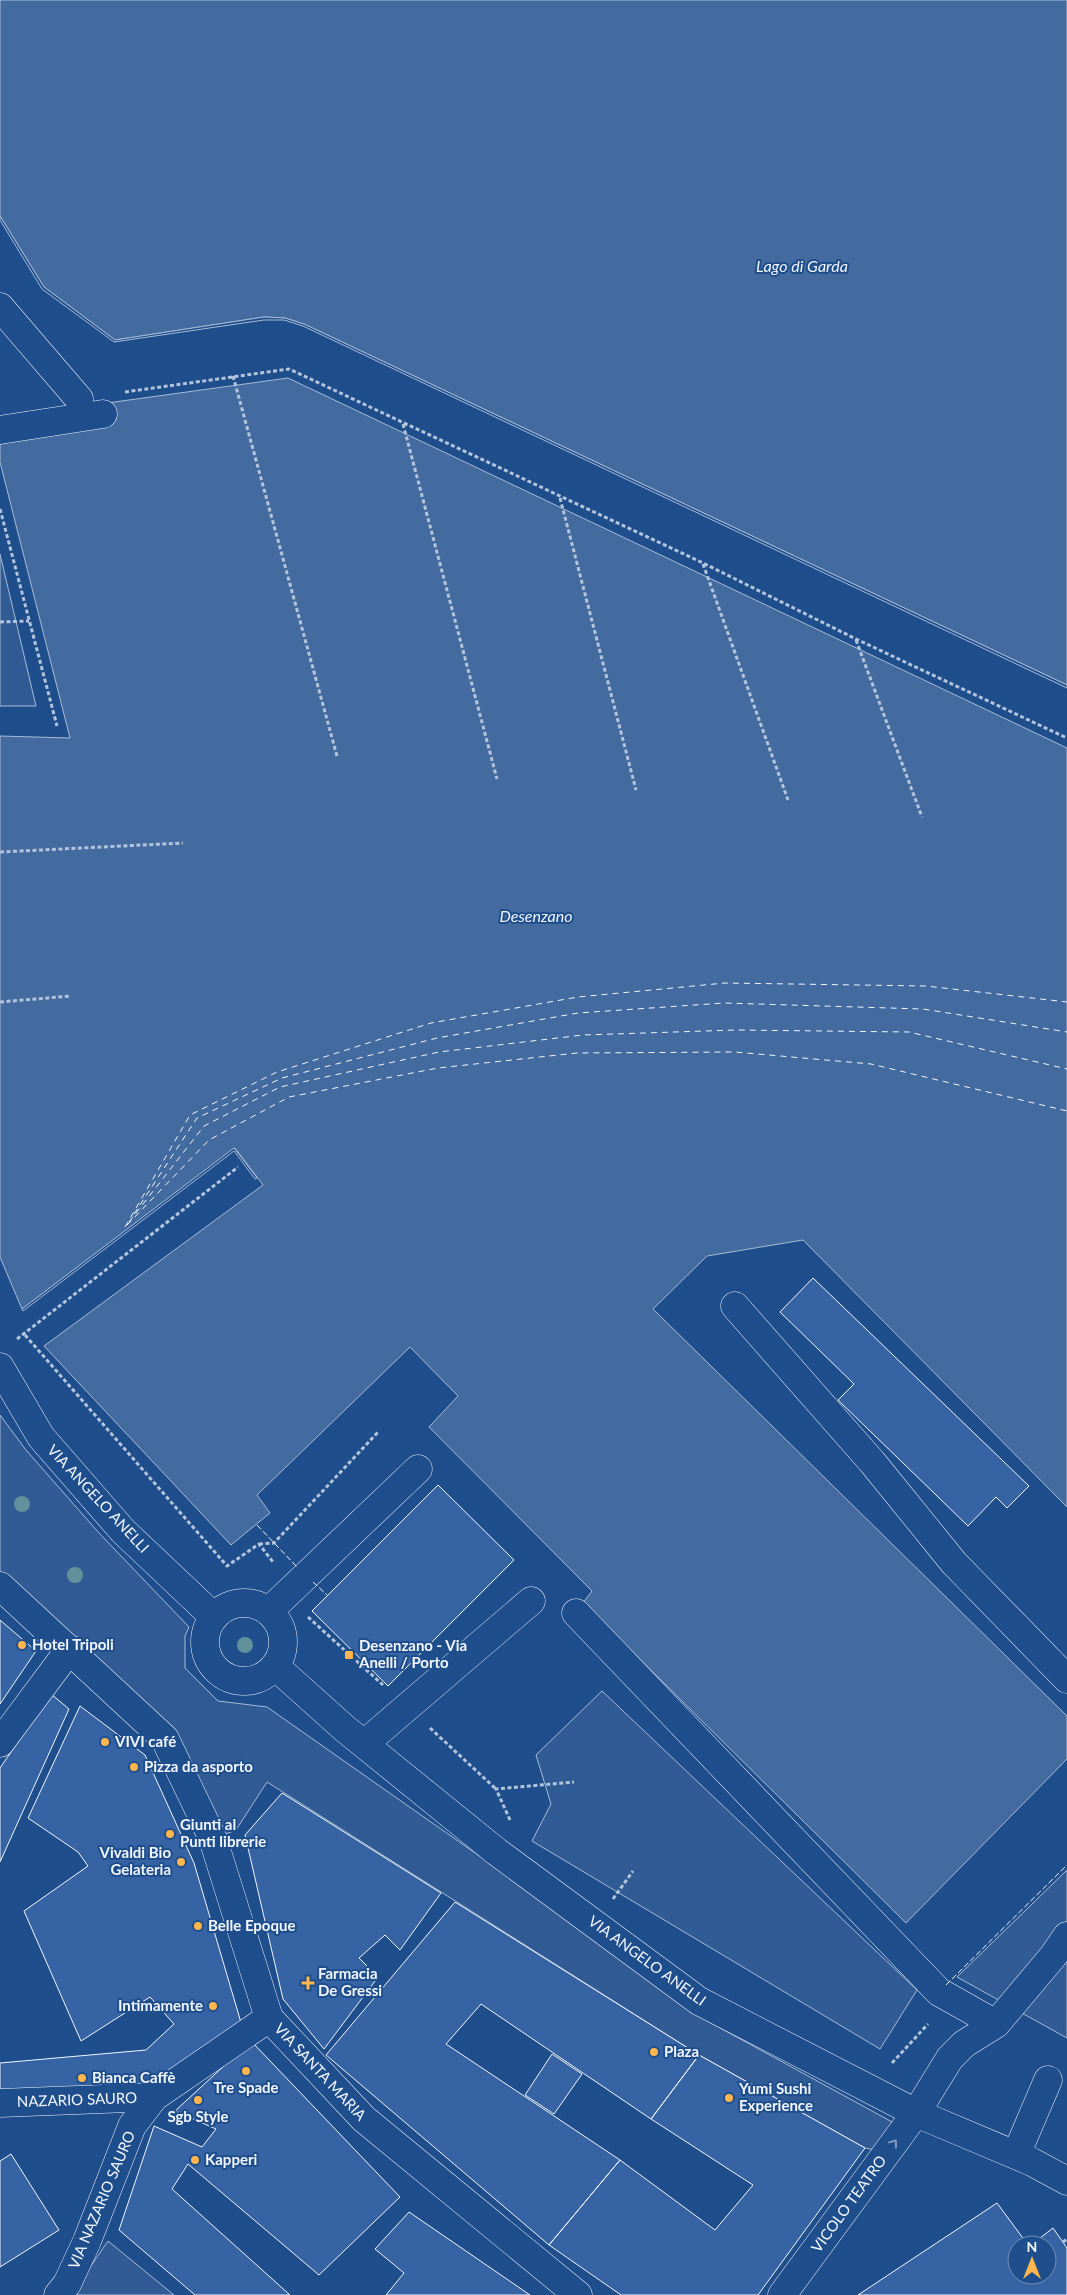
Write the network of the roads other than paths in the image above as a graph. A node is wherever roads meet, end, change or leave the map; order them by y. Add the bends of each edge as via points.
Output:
1 (0, 307) edge
2 (79, 399) road end
3 (103, 414) dead end
4 (0, 430) edge
5 (735, 1306) dead end
6 (0, 1367) edge
7 (418, 1469) dead end
8 (0, 1586) edge
9 (531, 1601) dead end
10 (268, 1611) junction
11 (576, 1613) dead end
12 (214, 1617) junction
13 (70, 1649) junction
14 (275, 1666) junction
15 (1067, 1678) edge
16 (0, 1742) edge
17 (364, 1744) junction
18 (1067, 1936) edge
19 (269, 2018) junction
20 (996, 2024) junction
21 (1048, 2080) dead end
22 (154, 2097) junction
23 (0, 2103) edge
24 (916, 2113) junction
25 (1016, 2155) junction
26 (1067, 2181) edge
27 (58, 2295) edge
28 (578, 2295) edge
29 (782, 2295) edge

1 - 2 street
3 - 4 street
5 - 15 street via 873,1463 954,1563
6 - 12 street, VIA ANGELO ANELLI via 41,1437 123,1531
7 - 10 street
8 - 13 street
9 - 17 street
10 - 12 street via 252,1604 234,1604
10 - 14 street via 276,1618 284,1637 284,1648
11 - 20 street via 939,1992
12 - 14 street via 205,1640 206,1652 220,1673 237,1680 255,1680
13 - 16 street
13 - 19 street, VIA SANTA MARIA via 165,1740 213,1839
14 - 17 street, VIA ANGELO ANELLI
17 - 24 street, VIA ANGELO ANELLI via 497,1852 699,2001
18 - 20 street, VICOLO TEATRO
19 - 22 street, VIA NAZARIO SAURO
19 - 28 street, VIA SANTA MARIA via 364,2119
20 - 24 street, VICOLO TEATRO via 964,2044 950,2058
21 - 25 street
22 - 23 street, NAZARIO SAURO
22 - 27 street, VIA NAZARIO SAURO via 132,2126 87,2242 67,2284
24 - 25 street, VIA ANGELO ANELLI
29 -> 24 street, VICOLO TEATRO
25 - 26 street, VIA ANGELO ANELLI

